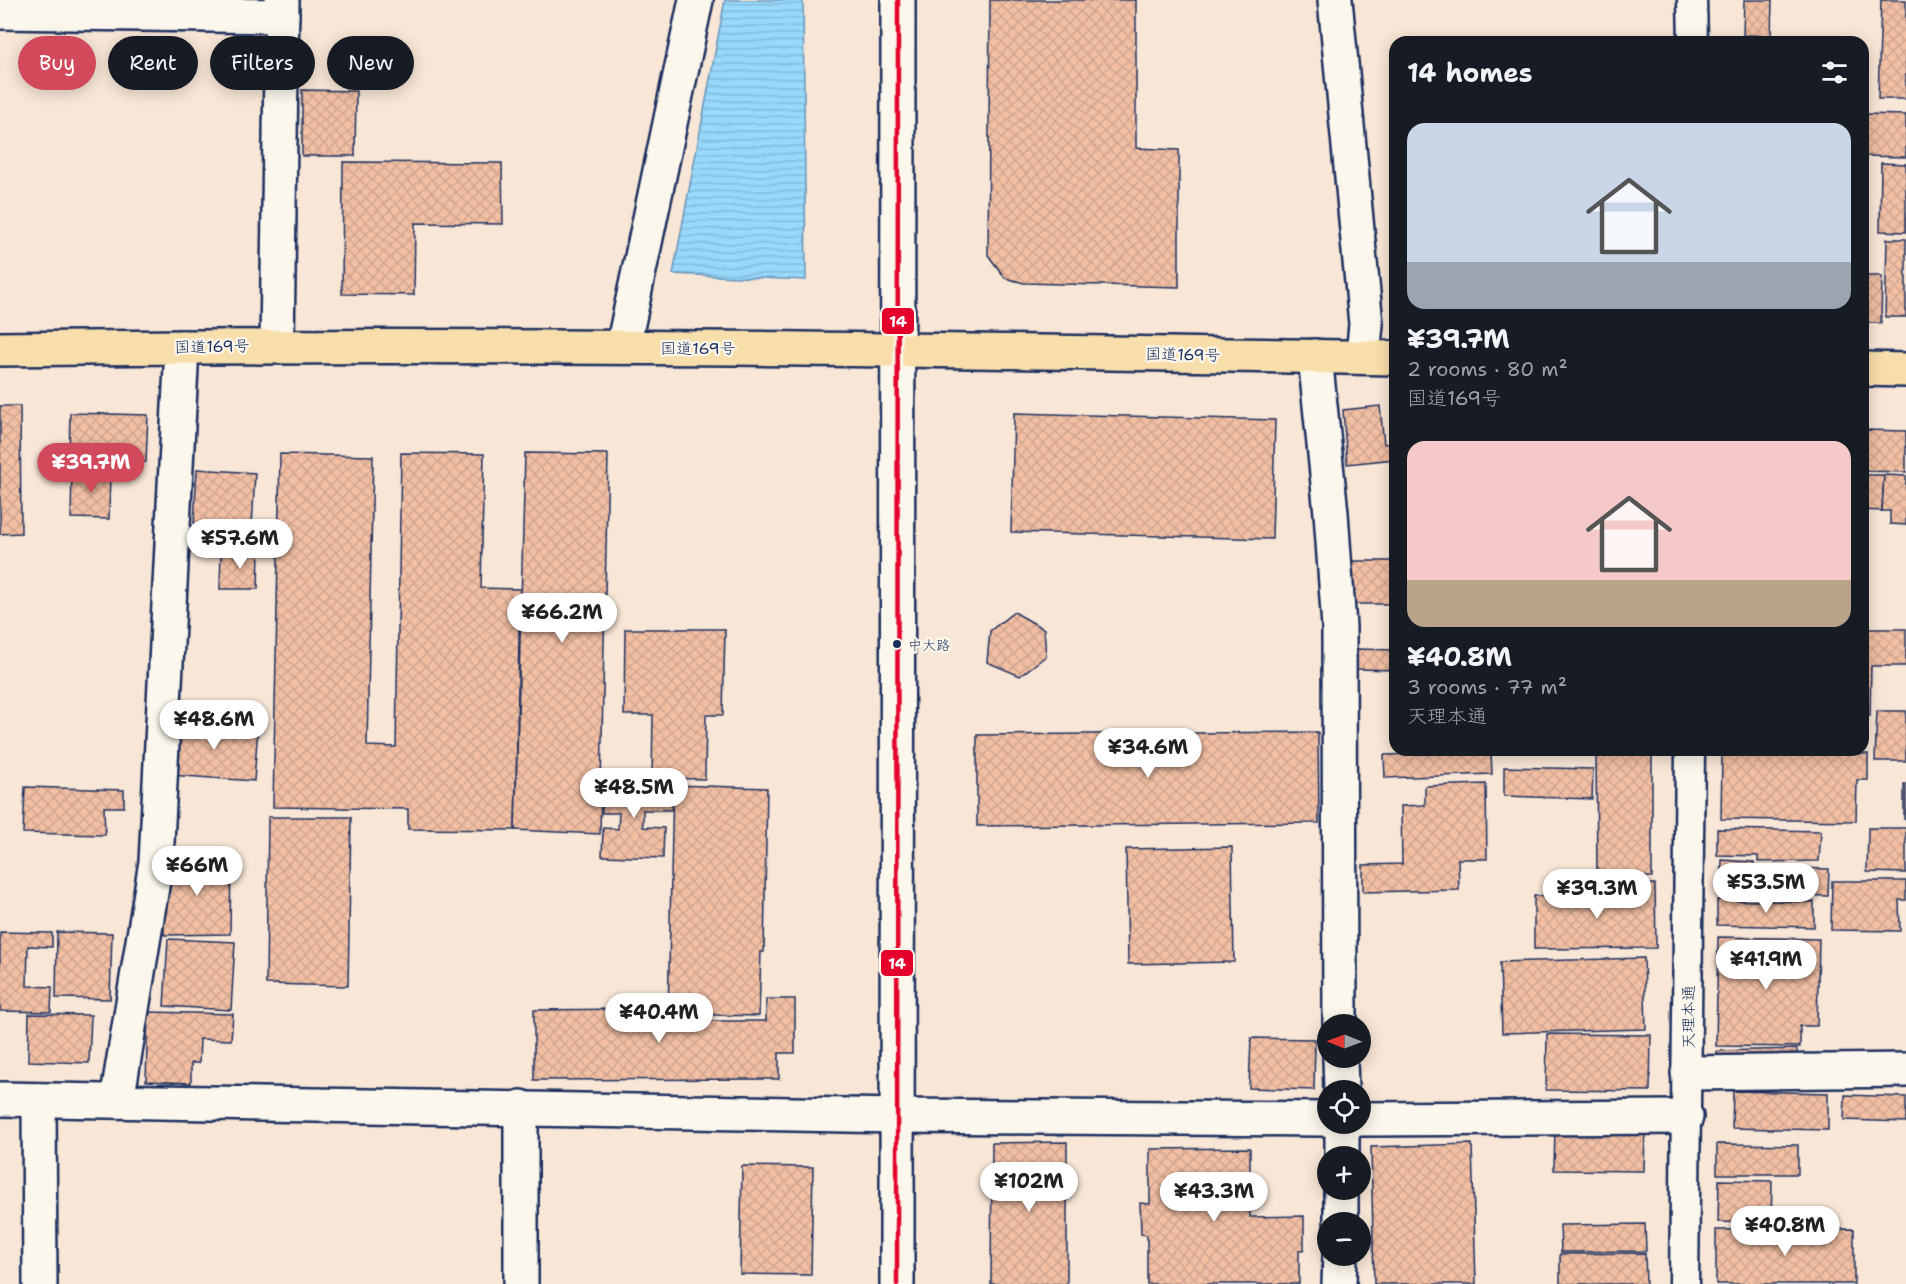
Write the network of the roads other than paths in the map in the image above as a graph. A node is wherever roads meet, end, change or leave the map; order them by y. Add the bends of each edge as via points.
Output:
1 (696, 0) edge
2 (898, 0) edge
3 (1335, 0) edge
4 (1692, 0) edge
5 (282, 8) edge
6 (0, 12) edge
7 (1693, 36) edge
8 (277, 345) junction
9 (182, 347) junction
10 (623, 347) junction
11 (0, 349) edge
12 (897, 349) junction
13 (1315, 356) junction
14 (1363, 357) junction
15 (1389, 358) edge
16 (1869, 369) edge
17 (1906, 370) edge
18 (1690, 756) edge
19 (1340, 1014) edge
20 (1906, 1070) edge
21 (1688, 1073) junction
22 (0, 1099) edge
23 (39, 1100) junction
24 (117, 1101) junction
25 (521, 1107) junction
26 (897, 1116) junction
27 (1686, 1116) junction
28 (1317, 1119) edge
29 (1371, 1119) edge
30 (1340, 1266) edge
31 (40, 1284) edge
32 (521, 1284) edge
33 (897, 1284) edge
34 (1340, 1284) edge
35 (1684, 1284) edge

1 - 10 street
2 - 12 street
3 - 14 street via 1366,324
4 - 7 street
5 - 6 street
5 - 8 street
8 - 9 highway, 国道169号
8 - 10 highway, 国道169号
9 - 11 highway, 国道169号
9 - 24 street via 156,862
10 - 12 highway, 国道169号
12 - 13 highway, 国道169号
12 - 26 street
13 - 14 highway, 国道169号
13 - 19 street via 1339,627
14 - 15 highway, 国道169号
16 - 17 highway
18 - 21 street, 天理本通
20 - 21 street
21 - 27 street, 天理本通
22 - 23 street
23 - 24 street
23 - 31 street
24 - 25 street
25 - 26 street
25 - 32 street
26 - 28 street
26 - 33 street
27 - 29 street
27 - 35 street, 天理本通
30 - 34 street

